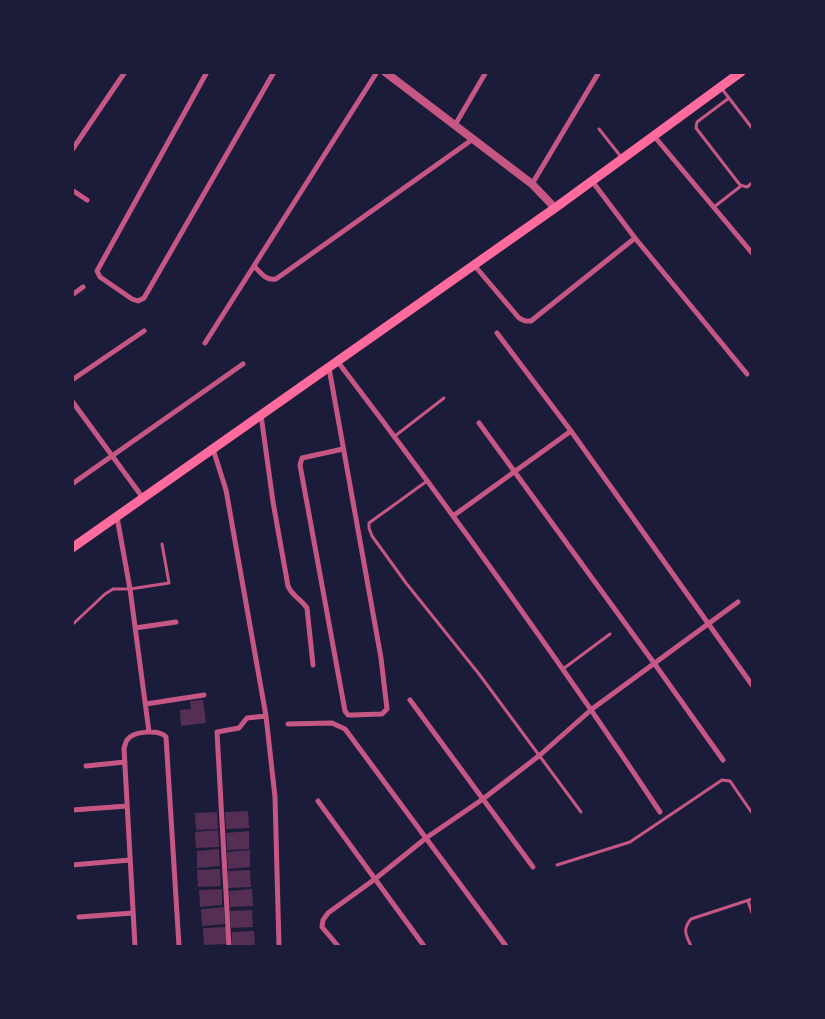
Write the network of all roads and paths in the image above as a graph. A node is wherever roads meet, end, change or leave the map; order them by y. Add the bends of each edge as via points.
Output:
1 (125, 72) edge
2 (207, 72) edge
3 (274, 72) edge
4 (377, 72) edge
5 (385, 72) edge
6 (486, 72) edge
7 (599, 72) edge
8 (741, 72) edge
9 (721, 87) junction
10 (729, 98) junction
11 (455, 125) junction
12 (752, 128) edge
13 (599, 129) dead end
14 (654, 136) junction
15 (473, 139) junction
16 (72, 150) edge
17 (623, 159) junction
18 (592, 181) junction
19 (752, 183) edge
20 (532, 184) junction
21 (741, 186) junction
22 (72, 190) edge
23 (87, 200) dead end
24 (555, 208) junction
25 (714, 208) junction
26 (635, 238) junction
27 (752, 253) edge
28 (254, 266) junction
29 (474, 266) junction
30 (83, 287) dead end
31 (72, 295) edge
32 (144, 330) dead end
33 (497, 333) dead end
34 (205, 343) dead end
35 (338, 362) junction
36 (243, 364) dead end
37 (329, 368) junction
38 (747, 374) dead end
39 (72, 380) edge
40 (444, 398) dead end
41 (72, 400) edge
42 (261, 415) junction
43 (479, 423) dead end
44 (571, 430) junction
45 (395, 436) junction
46 (213, 449) junction
47 (343, 449) junction
48 (112, 456) junction
49 (515, 472) junction
50 (427, 481) junction
51 (72, 484) edge
52 (143, 498) junction
53 (453, 516) junction
54 (117, 518) junction
55 (162, 544) dead end
56 (72, 548) edge
57 (130, 590) junction
58 (738, 602) dead end
59 (176, 622) dead end
60 (709, 623) junction
61 (72, 624) edge
62 (135, 628) junction
63 (610, 634) dead end
64 (654, 663) junction
65 (313, 666) dead end
66 (563, 669) junction
67 (752, 685) edge
68 (204, 695) dead end
69 (410, 700) dead end
70 (146, 704) junction
71 (592, 709) junction
72 (266, 716) junction
73 (288, 724) dead end
74 (149, 732) junction
75 (540, 755) junction
76 (723, 760) dead end
77 (125, 762) junction
78 (86, 766) dead end
79 (483, 799) junction
80 (318, 802) dead end
81 (127, 806) junction
82 (73, 810) edge
83 (581, 812) dead end
84 (660, 812) dead end
85 (752, 813) edge
86 (426, 838) junction
87 (130, 860) junction
88 (72, 865) edge
89 (557, 865) dead end
90 (533, 867) dead end
91 (375, 879) junction
92 (750, 900) edge
93 (133, 913) junction
94 (752, 913) edge
95 (80, 918) dead end
96 (135, 946) edge
97 (179, 946) edge
98 (229, 946) edge
99 (279, 946) edge
100 (338, 946) edge
101 (424, 946) edge
102 (506, 946) edge
103 (691, 946) edge

1 - 16 street
2 - 3 street via 97,271 100,277 138,301 144,298
4 - 28 street
5 - 11 street
6 - 11 street
7 - 20 street
8 - 9 main road
9 - 10 lane
9 - 14 main road
10 - 12 lane
10 - 21 lane via 696,126
11 - 15 street
13 - 17 lane
14 - 17 main road
14 - 25 street
15 - 20 street
15 - 28 street via 276,279 266,278
17 - 18 main road
18 - 24 main road
18 - 26 street
19 - 21 lane via 747,187
20 - 24 street
21 - 25 lane
22 - 23 street
24 - 29 main road
25 - 27 street
26 - 29 street via 531,321 519,318
26 - 38 street
28 - 34 street
29 - 35 main road
30 - 31 street
32 - 39 street
33 - 44 street
35 - 37 main road
35 - 45 street
36 - 48 street
37 - 42 main road
37 - 47 street
40 - 45 lane
41 - 48 street
42 - 46 main road
42 - 65 street via 288,586 307,608
43 - 49 street
44 - 49 street
44 - 60 street
45 - 50 street
46 - 52 main road
46 - 72 street via 226,490
47 - 47 street via 381,658 387,709 382,714 352,716 345,711 300,465 302,458
48 - 51 street
48 - 52 street
49 - 53 street
49 - 64 street
50 - 53 street
50 - 75 lane via 369,523 372,536
52 - 54 main road
53 - 66 street
54 - 56 main road
54 - 57 street
55 - 57 lane via 169,583
57 - 61 lane via 113,589 104,594
57 - 62 street
58 - 60 street
59 - 62 street
60 - 64 street
60 - 67 street
62 - 70 street
63 - 66 lane
64 - 71 street
64 - 76 street
66 - 71 street
68 - 70 street
69 - 79 street
70 - 74 street
71 - 75 street
71 - 84 street
72 - 98 street via 247,718 238,728 217,732
72 - 99 street via 275,797
73 - 86 street via 332,723 345,729
74 - 77 street via 126,740
74 - 97 street via 162,733 166,737
75 - 79 street
75 - 83 lane
77 - 78 street
77 - 81 street
79 - 86 street
79 - 90 street
80 - 91 street
81 - 82 street
81 - 87 street
85 - 89 lane via 730,781 722,780 630,842
86 - 91 street
86 - 102 street
87 - 88 street
87 - 93 street
91 - 100 street via 323,920 322,927
91 - 101 street
92 - 94 lane
92 - 103 lane via 691,919 685,932
93 - 95 street
93 - 96 street

